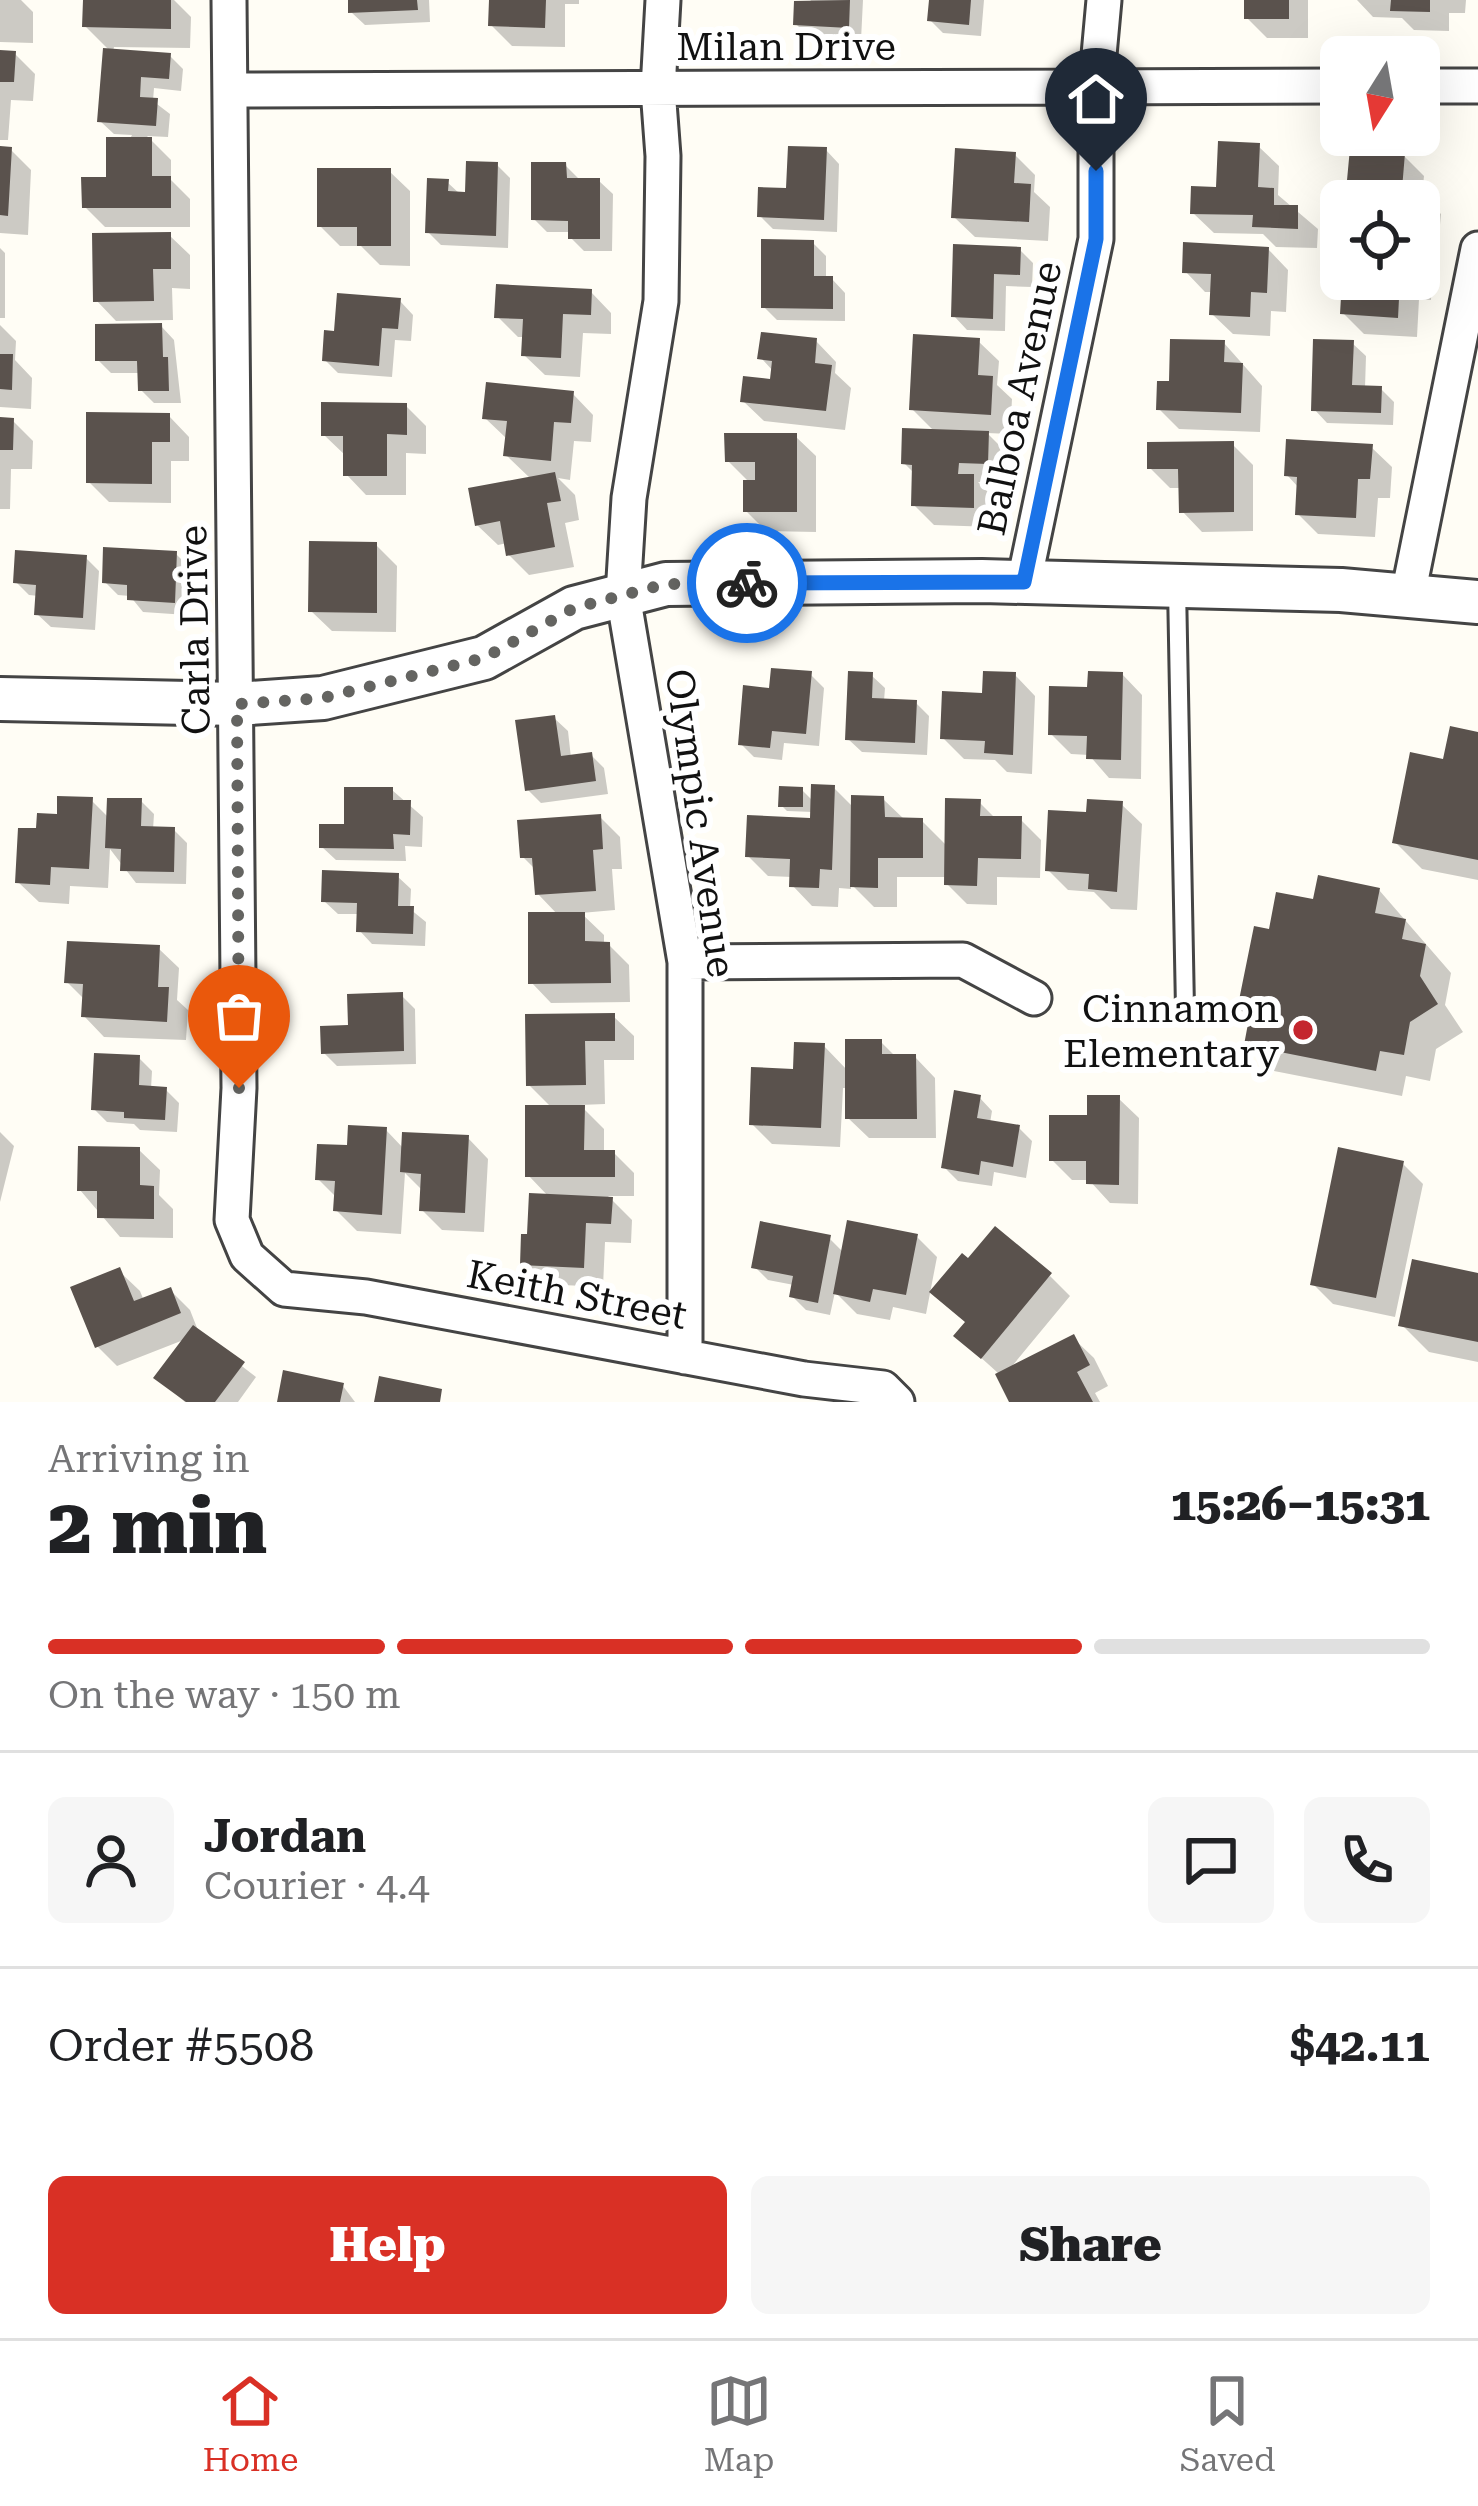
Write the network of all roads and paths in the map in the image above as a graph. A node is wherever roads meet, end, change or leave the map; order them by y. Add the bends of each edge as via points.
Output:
1 (229, 0) edge
2 (662, 0) edge
3 (1104, 0) edge
4 (1320, 86) edge
5 (1440, 86) edge
6 (1478, 86) edge
7 (1096, 88) junction
8 (658, 89) junction
9 (230, 90) junction
10 (1478, 249) edge
11 (1024, 582) junction
12 (1177, 586) junction
13 (623, 595) junction
14 (1408, 595) junction
15 (1478, 602) edge
16 (0, 699) edge
17 (237, 704) junction
18 (686, 962) junction
19 (1034, 998) dead end
20 (1185, 1009) dead end
21 (247, 1256) joint
22 (685, 1357) junction
23 (897, 1402) edge

1 - 9 street, Carla Drive
2 - 8 street, Olympic Avenue
3 - 7 street, Balboa Avenue
4 - 7 street, Milan Drive
5 - 6 street
7 - 8 street, Milan Drive
7 - 11 street, Balboa Avenue via 1096,239
8 - 9 street, Milan Drive
8 - 13 street, Olympic Avenue via 661,301 628,498
9 - 17 street, Carla Drive
10 - 14 street
11 - 12 street
11 - 13 street via 666,584
12 - 14 street
12 - 20 lane
13 - 17 street via 574,608 484,658 323,698
13 - 18 street, Olympic Avenue
14 - 15 street
16 - 17 street
17 - 21 street, Carla Drive via 232,1220
18 - 19 street via 962,960
18 - 22 street, Olympic Avenue
21 - 22 street, Keith Street via 284,1288
22 - 23 street, Keith Street via 883,1388

